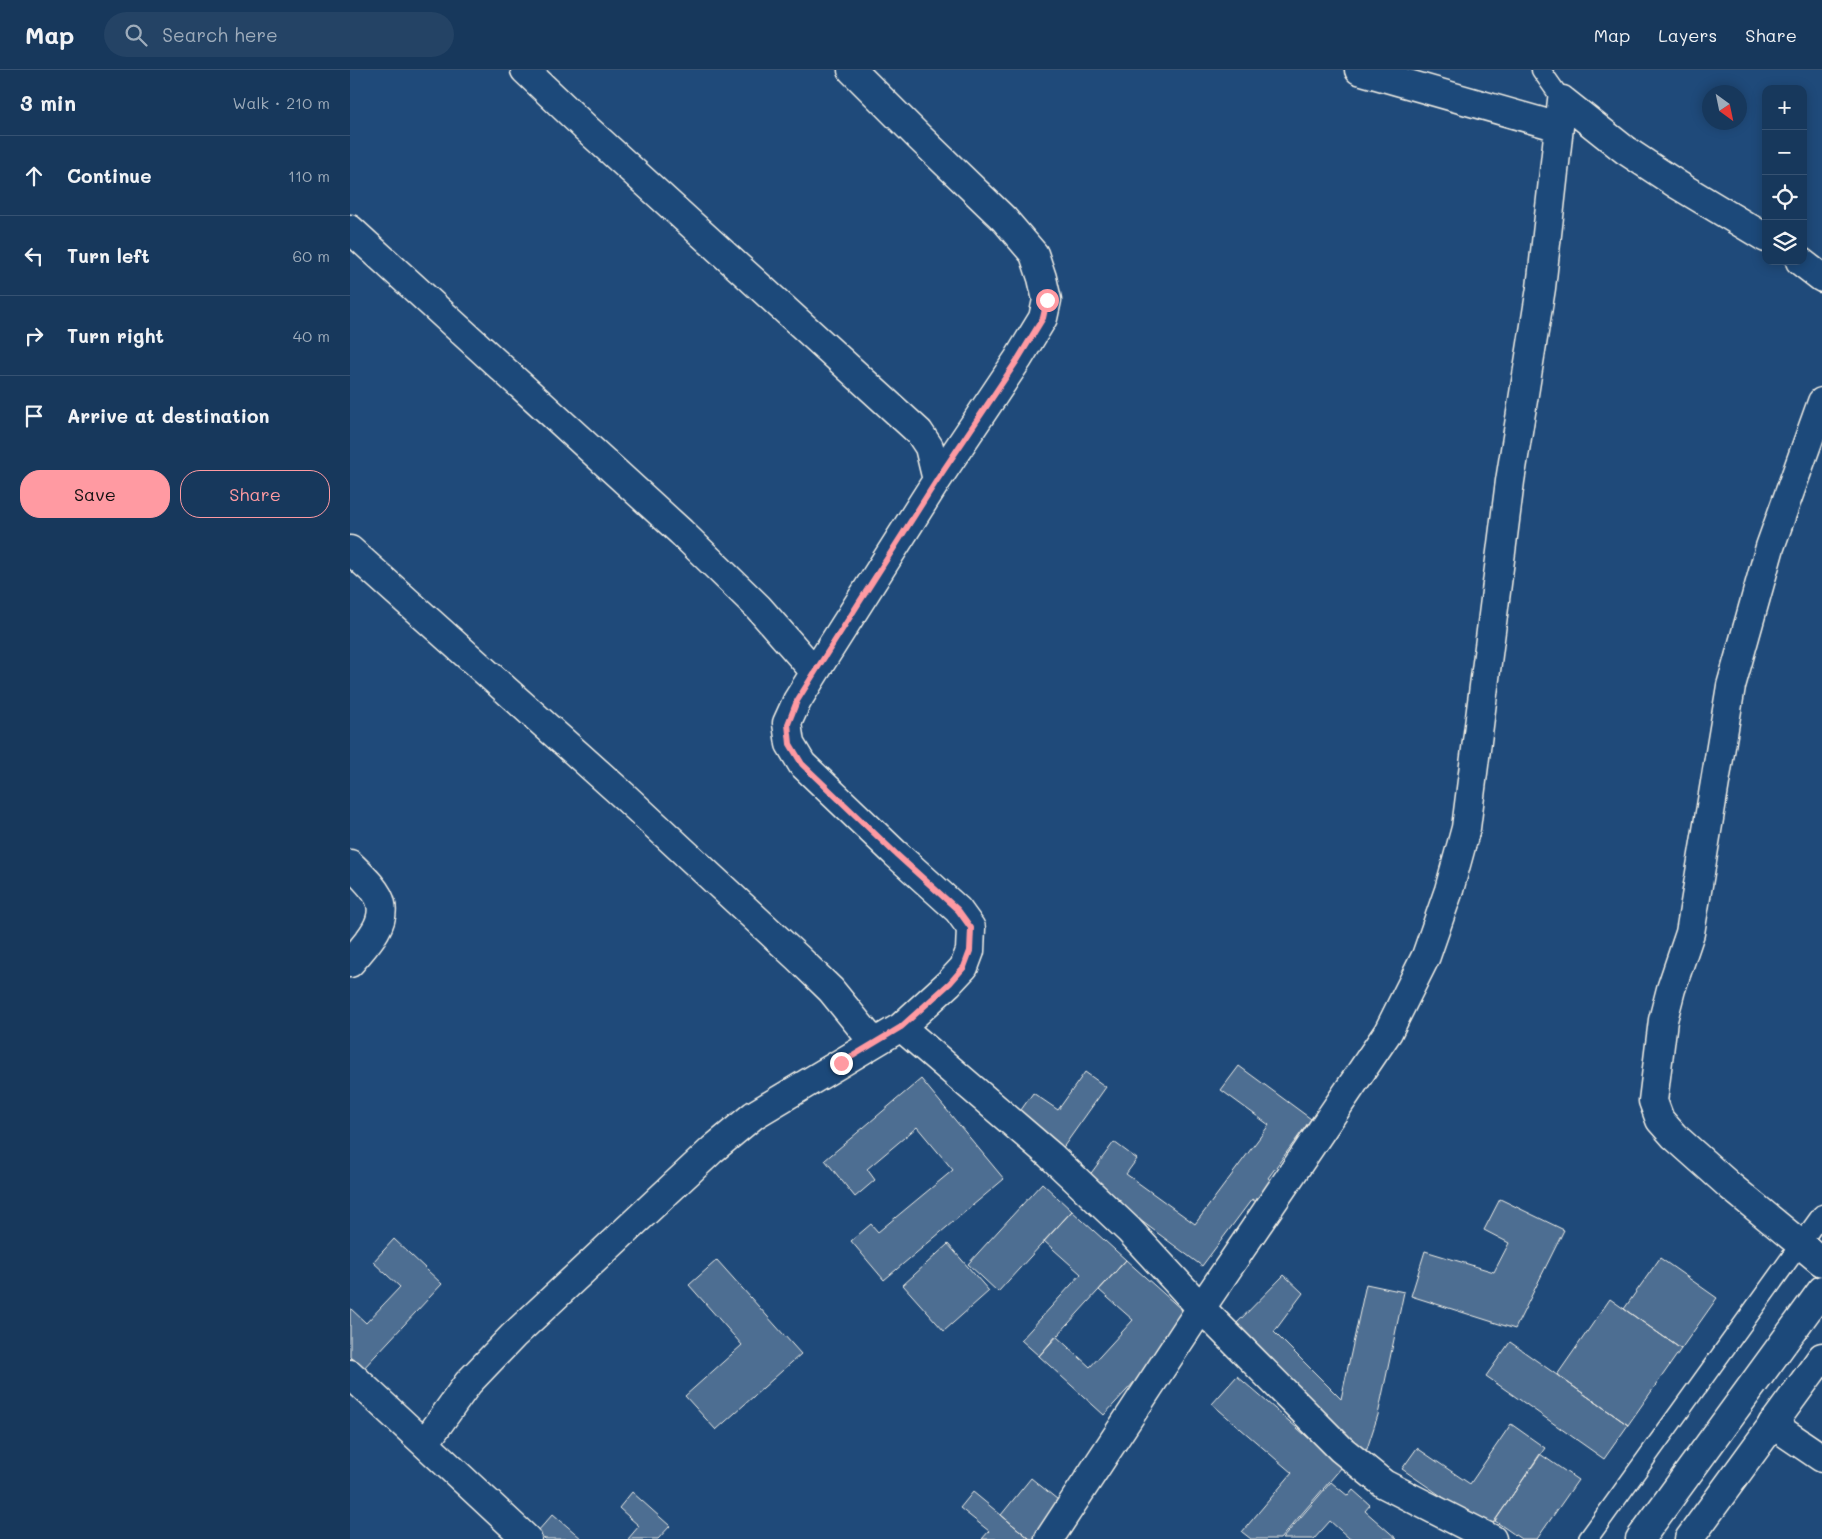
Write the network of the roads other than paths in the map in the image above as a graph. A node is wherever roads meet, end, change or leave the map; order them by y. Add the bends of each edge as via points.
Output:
1 (525, 70) edge
2 (852, 70) edge
3 (1358, 70) edge
4 (1541, 70) edge
5 (1562, 100) junction
6 (1559, 127) junction
7 (350, 229) edge
8 (1762, 236) edge
9 (1805, 265) edge
10 (1822, 278) edge
11 (1822, 402) edge
12 (937, 480) junction
13 (350, 550) edge
14 (815, 672) junction
15 (350, 864) edge
16 (350, 963) edge
17 (901, 1027) junction
18 (874, 1043) junction
19 (1822, 1214) edge
20 (1800, 1244) junction
21 (1822, 1262) edge
22 (1822, 1290) edge
23 (1201, 1308) junction
24 (1822, 1357) edge
25 (350, 1374) edge
26 (1731, 1415) junction
27 (1767, 1432) junction
28 (425, 1443) junction
29 (1822, 1458) edge
30 (527, 1539) edge
31 (1049, 1539) edge
32 (1492, 1539) edge
33 (1588, 1539) edge
34 (1640, 1539) edge
35 (1689, 1539) edge

1 - 12 street via 920,432 929,447
2 - 12 street via 1010,226 1034,254 1047,300 1043,318 1018,359
3 - 6 street
4 - 5 lane
5 - 6 street
5 - 8 street via 1632,155
6 - 23 street via 1541,288 1510,481 1466,828 1450,890 1426,956 1388,1032
7 - 14 street via 681,532 758,607
9 - 10 street
11 - 20 street via 1770,547 1731,686 1690,934 1663,1020 1653,1101 1660,1120 1674,1136
12 - 14 street
13 - 18 street via 624,796 798,958 831,990
14 - 17 street via 797,701 788,724 790,744 802,764 958,910 971,928 970,951 964,967
15 - 16 street via 381,902 382,920
17 - 18 street
17 - 23 street via 1050,1155 1129,1230
18 - 28 street via 754,1115 712,1149 513,1336 468,1383
19 - 20 lane
20 - 21 street
20 - 33 lane
22 - 26 street
23 - 31 street
23 - 32 street via 1341,1449 1384,1484
24 - 27 street
25 - 28 street
26 - 27 street
26 - 34 street
27 - 29 street
27 - 35 street
28 - 30 street

